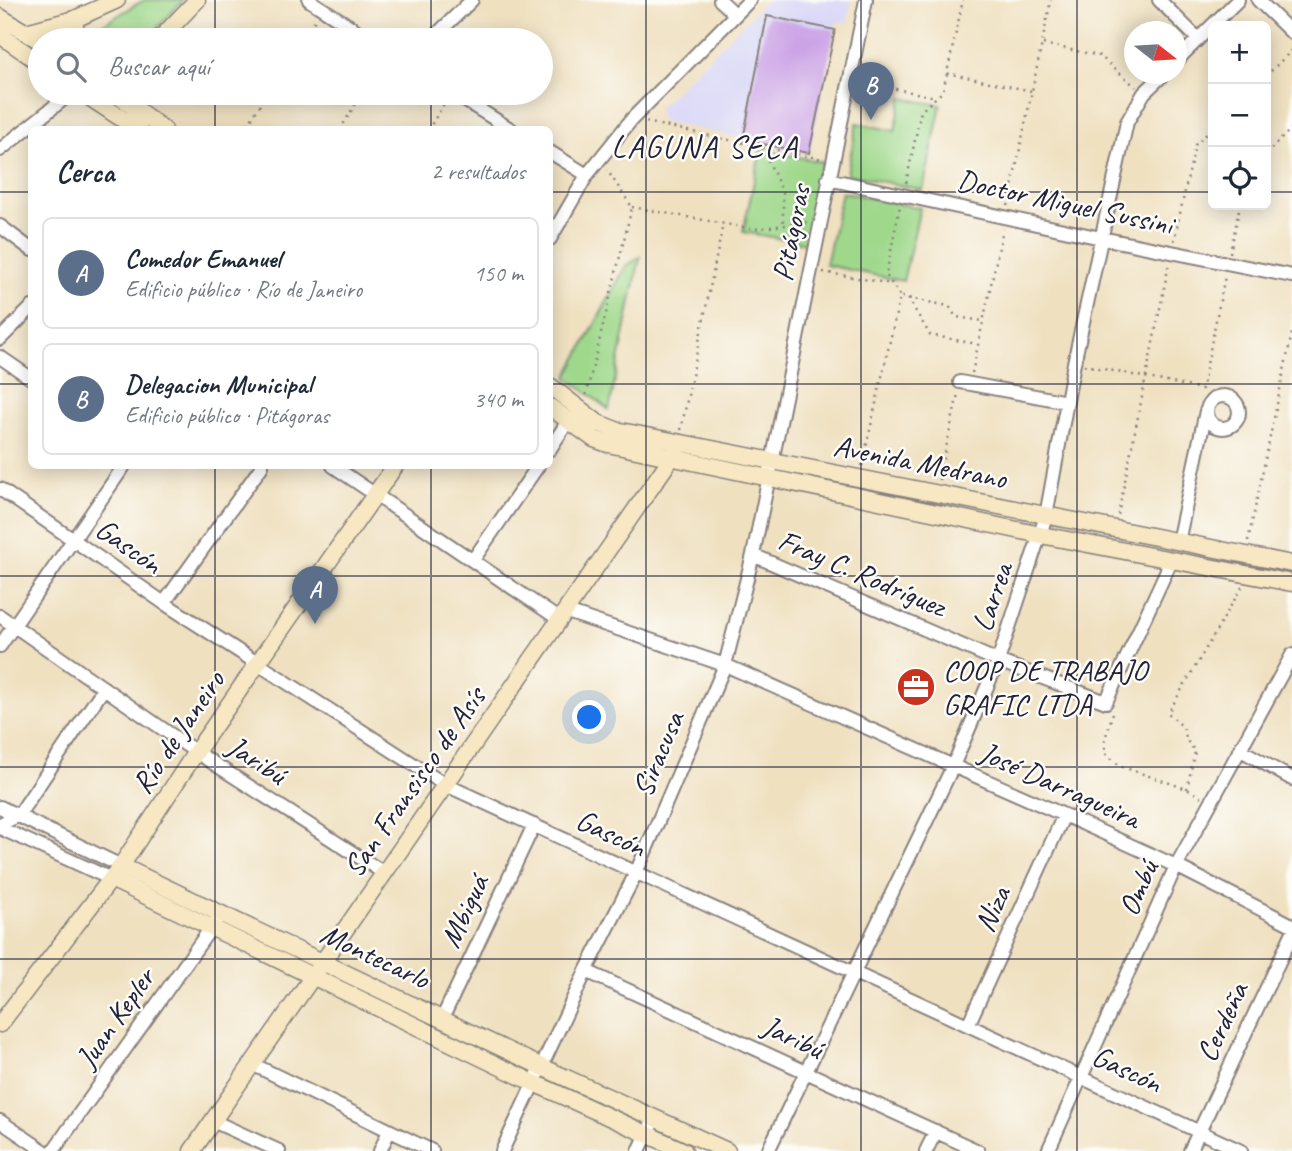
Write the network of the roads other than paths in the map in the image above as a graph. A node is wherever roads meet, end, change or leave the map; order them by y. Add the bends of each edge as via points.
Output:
1 (117, 0) edge
2 (309, 0) edge
3 (472, 0) edge
4 (720, 0) edge
5 (750, 0) edge
6 (866, 0) edge
7 (1159, 0) edge
8 (1238, 0) edge
9 (1258, 0) edge
10 (196, 1) edge
11 (734, 14) junction
12 (0, 17) edge
13 (75, 19) junction
14 (41, 28) edge
15 (75, 28) edge
16 (170, 28) edge
17 (353, 28) edge
18 (443, 28) edge
19 (26, 32) edge
20 (1292, 33) edge
21 (0, 35) edge
22 (1198, 39) junction
23 (1187, 51) edge
24 (28, 55) edge
25 (1153, 84) edge
26 (56, 105) edge
27 (107, 105) edge
28 (126, 105) edge
29 (136, 105) edge
30 (471, 105) edge
31 (141, 122) edge
32 (30, 126) edge
33 (506, 126) edge
34 (28, 128) edge
35 (0, 150) edge
36 (553, 154) edge
37 (586, 175) junction
38 (828, 179) junction
39 (0, 226) edge
40 (553, 234) edge
41 (1101, 238) junction
42 (28, 247) edge
43 (1292, 276) edge
44 (28, 311) edge
45 (0, 339) edge
46 (0, 356) edge
47 (28, 376) edge
48 (965, 383) road end
49 (553, 388) edge
50 (1067, 402) junction
51 (553, 409) edge
52 (1206, 411) dead end
53 (568, 421) junction
54 (553, 444) edge
55 (676, 450) junction
56 (122, 469) edge
57 (260, 469) edge
58 (338, 469) edge
59 (393, 469) edge
60 (536, 469) edge
61 (769, 469) junction
62 (0, 489) edge
63 (375, 494) junction
64 (1046, 516) junction
65 (1041, 535) junction
66 (72, 539) junction
67 (1178, 542) junction
68 (753, 555) junction
69 (1172, 559) junction
70 (473, 560) junction
71 (1292, 565) edge
72 (1292, 583) edge
73 (164, 603) junction
74 (0, 616) edge
75 (563, 616) junction
76 (14, 625) junction
77 (0, 646) edge
78 (1292, 655) edge
79 (998, 661) junction
80 (257, 665) junction
81 (725, 665) junction
82 (104, 688) junction
83 (1241, 750) junction
84 (196, 752) junction
85 (953, 766) junction
86 (1292, 779) edge
87 (444, 784) junction
88 (0, 807) edge
89 (1064, 815) junction
90 (18, 816) junction
91 (534, 825) junction
92 (0, 826) edge
93 (1176, 866) junction
94 (116, 873) junction
95 (384, 873) junction
96 (636, 873) junction
97 (216, 921) junction
98 (1292, 925) edge
99 (1292, 934) edge
100 (323, 963) junction
101 (586, 971) junction
102 (854, 973) junction
103 (313, 978) junction
104 (442, 1019) junction
105 (0, 1024) edge
106 (968, 1025) junction
107 (252, 1064) junction
108 (542, 1067) junction
109 (806, 1071) junction
110 (1082, 1078) junction
111 (534, 1083) junction
112 (0, 1121) edge
113 (213, 1121) junction
114 (651, 1127) junction
115 (389, 1131) junction
116 (1199, 1131) junction
117 (936, 1132) junction
118 (44, 1151) edge
119 (53, 1151) edge
120 (192, 1151) edge
121 (279, 1151) edge
122 (380, 1151) edge
123 (432, 1151) edge
124 (502, 1151) edge
125 (639, 1151) edge
126 (684, 1151) edge
127 (727, 1151) edge
128 (768, 1151) edge
129 (926, 1151) edge
130 (978, 1151) edge
131 (1048, 1151) edge
132 (1190, 1151) edge
133 (1241, 1151) edge

1 - 13 main road
2 - 17 street
3 - 18 street
4 - 11 street
5 - 11 street
6 - 38 street, Pitágoras
7 - 22 street
8 - 22 street
9 - 20 street
10 - 16 main road
11 - 37 street
12 - 19 main road
13 - 14 main road
13 - 15 main road
21 - 24 main road
22 - 23 street
25 - 41 street, Larrea via 1127,122
26 - 32 street
27 - 31 main road
28 - 31 main road
29 - 31 main road
30 - 33 street
34 - 35 street
36 - 37 street
37 - 40 street
38 - 41 street, Doctor Miguel Sussini
38 - 61 street, Pitágoras
39 - 42 street
41 - 43 street, Doctor Miguel Sussini
41 - 50 street, Larrea
44 - 45 street
46 - 47 street
48 - 50 street
49 - 55 main road, Avenida Medrano via 598,424
50 - 64 street, Larrea
51 - 53 main road, Avenida Medrano
52 - 67 street
53 - 54 street
53 - 55 main road, Avenida Medrano via 594,439
55 - 61 main road, Avenida Medrano
55 - 75 main road, San Fransisco de Asís
56 - 66 street
57 - 73 street
58 - 63 street, José Darragueira
59 - 63 main road, Río de Janeiro
60 - 70 street
61 - 64 main road, Avenida Medrano via 860,478
61 - 65 main road, Avenida Medrano
61 - 68 street, Siracusa
62 - 66 street, Gascón
63 - 70 street, José Darragueira
63 - 80 main road, Río de Janeiro
64 - 65 street, Larrea
64 - 67 main road, Avenida Medrano
65 - 69 main road, Avenida Medrano
65 - 79 street, Larrea
66 - 73 street, Gascón
66 - 76 street
67 - 71 main road, Avenida Medrano
68 - 79 street, Fray C. Rodríguez
68 - 81 street, Siracusa
69 - 72 main road, Avenida Medrano
69 - 79 street, Fray C. Rodríguez via 1106,702
70 - 75 street, José Darragueira
73 - 80 street, Gascón
74 - 76 street, Jaribú
75 - 81 street, José Darragueira
75 - 87 main road, San Fransisco de Asís
76 - 77 street
76 - 82 street, Jaribú
78 - 83 street, Ombú
79 - 85 street, Larrea
80 - 84 main road, Río de Janeiro
80 - 87 street, Gascón
81 - 85 street, José Darragueira
81 - 96 street, Siracusa
82 - 84 street, Jaribú
82 - 90 street
83 - 86 street
83 - 93 street, Ombú
84 - 94 main road, Río de Janeiro
84 - 95 street, Jaribú
85 - 89 street, José Darragueira
85 - 102 street, Larrea
87 - 91 street, Gascón
87 - 95 main road, San Fransisco de Asís
88 - 90 street, Montecarlo
89 - 93 street, José Darragueira
89 - 106 street, Niza
90 - 92 street
90 - 94 street, Montecarlo
91 - 96 street, Gascón
91 - 104 street, Mbiguá
92 - 94 street, Montecarlo
93 - 98 street, José Darragueira
93 - 110 street, Ombú
94 - 97 main road, Montecarlo
94 - 105 main road, Río de Janeiro
95 - 100 main road, San Fransisco de Asís
96 - 101 street, Siracusa
96 - 102 street, Gascón
97 - 100 main road, Montecarlo
97 - 103 main road, Montecarlo
97 - 119 street, Juan Kepler
99 - 116 street, Cerdeña
100 - 103 main road, San Fransisco de Asís
100 - 104 main road, Montecarlo
101 - 108 street, Siracusa
101 - 109 street, Jaribú
102 - 106 street, Gascón
102 - 109 street, Larrea
103 - 107 main road, San Fransisco de Asís
103 - 111 main road, Montecarlo
104 - 108 main road, Montecarlo
106 - 110 street, Gascón
107 - 113 main road, San Fransisco de Asís
107 - 115 street
108 - 111 street, Siracusa
108 - 114 main road, Montecarlo
109 - 117 street, Jaribú
109 - 128 street, Larrea
110 - 116 street, Gascón
110 - 131 street, Ombú
111 - 114 main road, Montecarlo
111 - 124 street, Siracusa
112 - 118 street
113 - 120 main road, San Fransisco de Asís
113 - 121 street
114 - 125 street
114 - 126 main road, Montecarlo
114 - 127 main road, Montecarlo
115 - 122 street
115 - 123 street
116 - 132 street, Cerdeña
116 - 133 street, Gascón
117 - 129 street
117 - 130 street, Jaribú

